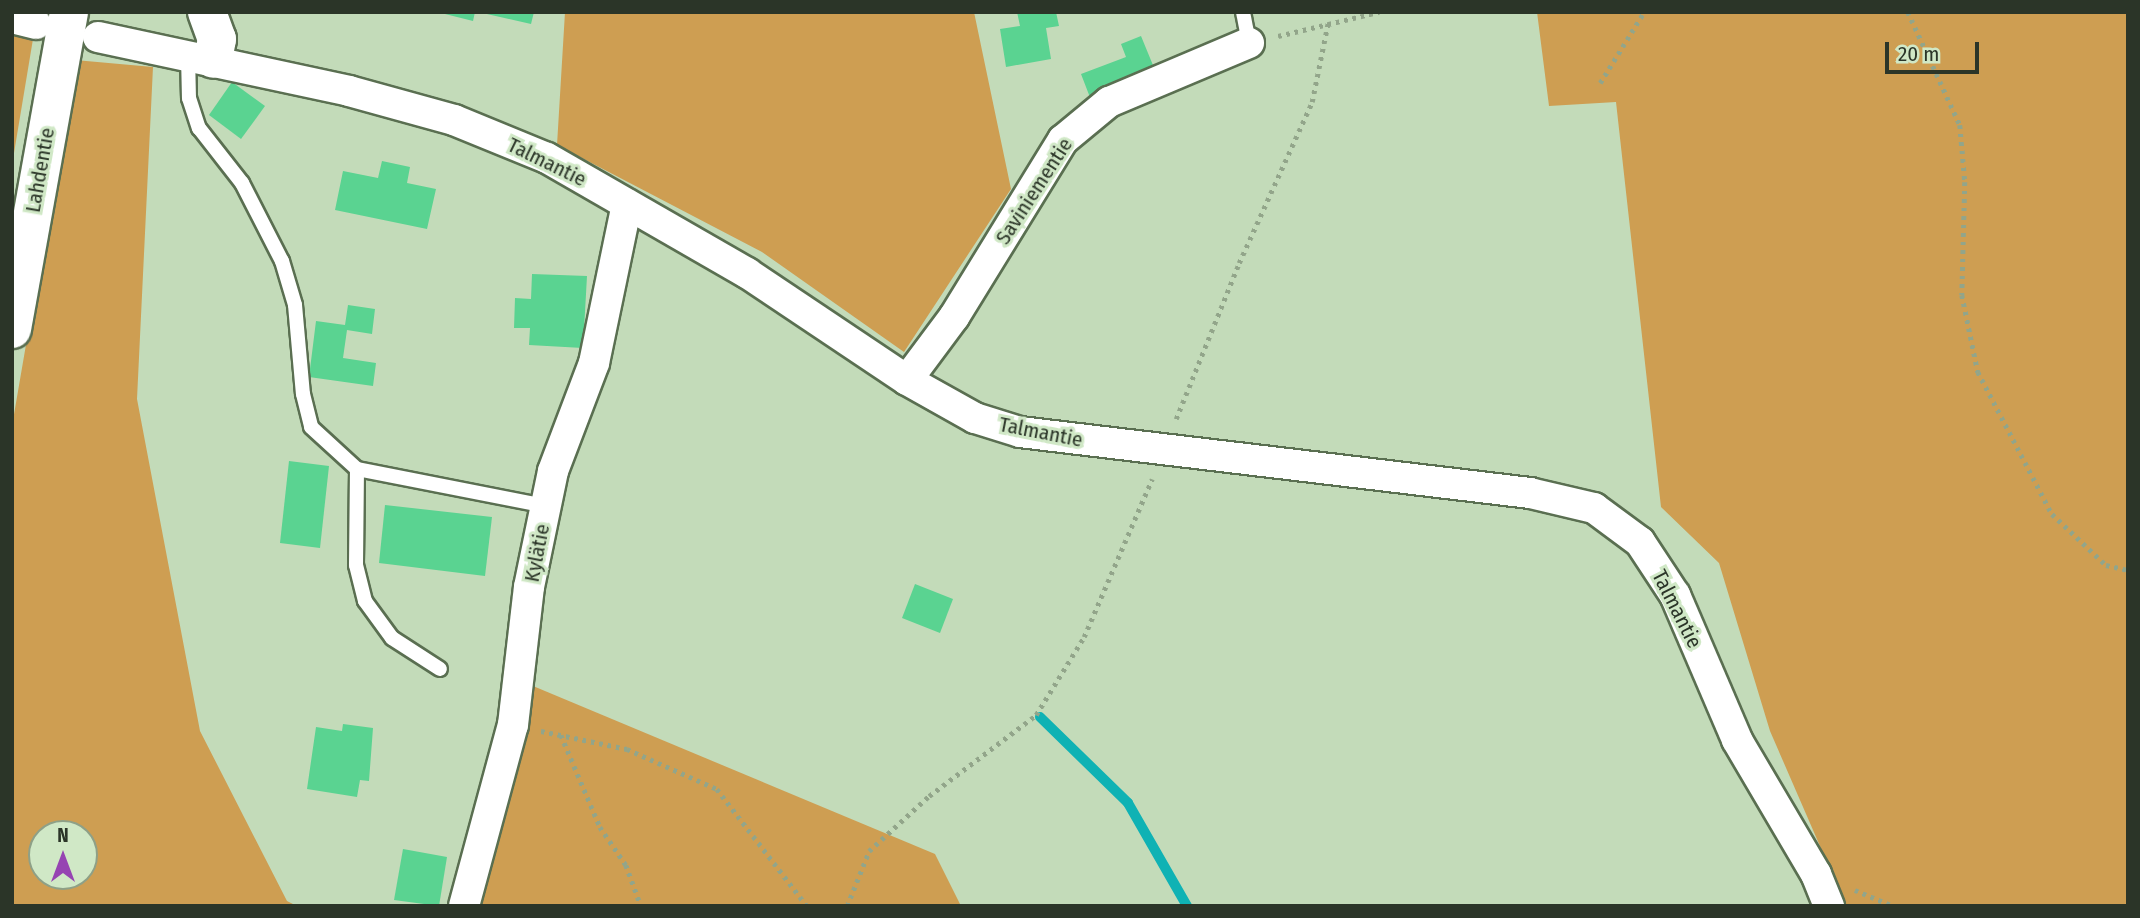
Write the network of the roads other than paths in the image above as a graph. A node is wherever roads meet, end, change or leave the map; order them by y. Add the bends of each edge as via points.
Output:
1 (207, 12) edge
2 (1244, 12) edge
3 (39, 18) edge
4 (98, 37) dead end
5 (1249, 43) joint
6 (201, 57) junction
7 (627, 204) junction
8 (12, 329) edge
9 (907, 380) junction
10 (357, 469) junction
11 (546, 506) junction
12 (440, 669) dead end
13 (464, 906) edge
14 (1829, 906) edge

1 - 6 main road via 217,39
2 - 5 lane
3 - 8 main road, Lahdentie
4 - 6 street, Talmantie
5 - 9 street, Saviniementie via 1110,102 1063,140 954,317
6 - 7 street, Talmantie via 454,120 547,158
6 - 10 lane via 189,98 199,128 242,183 282,261 295,306 303,394 311,427
7 - 9 street, Talmantie via 747,273
7 - 11 street, Kylätie via 594,363 553,471
9 - 14 street, Talmantie via 975,418 1020,432 1530,493 1594,508 1640,542 1675,595 1737,740 1816,874
10 - 11 lane
10 - 12 lane via 356,565 365,601 392,638
11 - 13 street, Kylätie via 529,587 513,725

